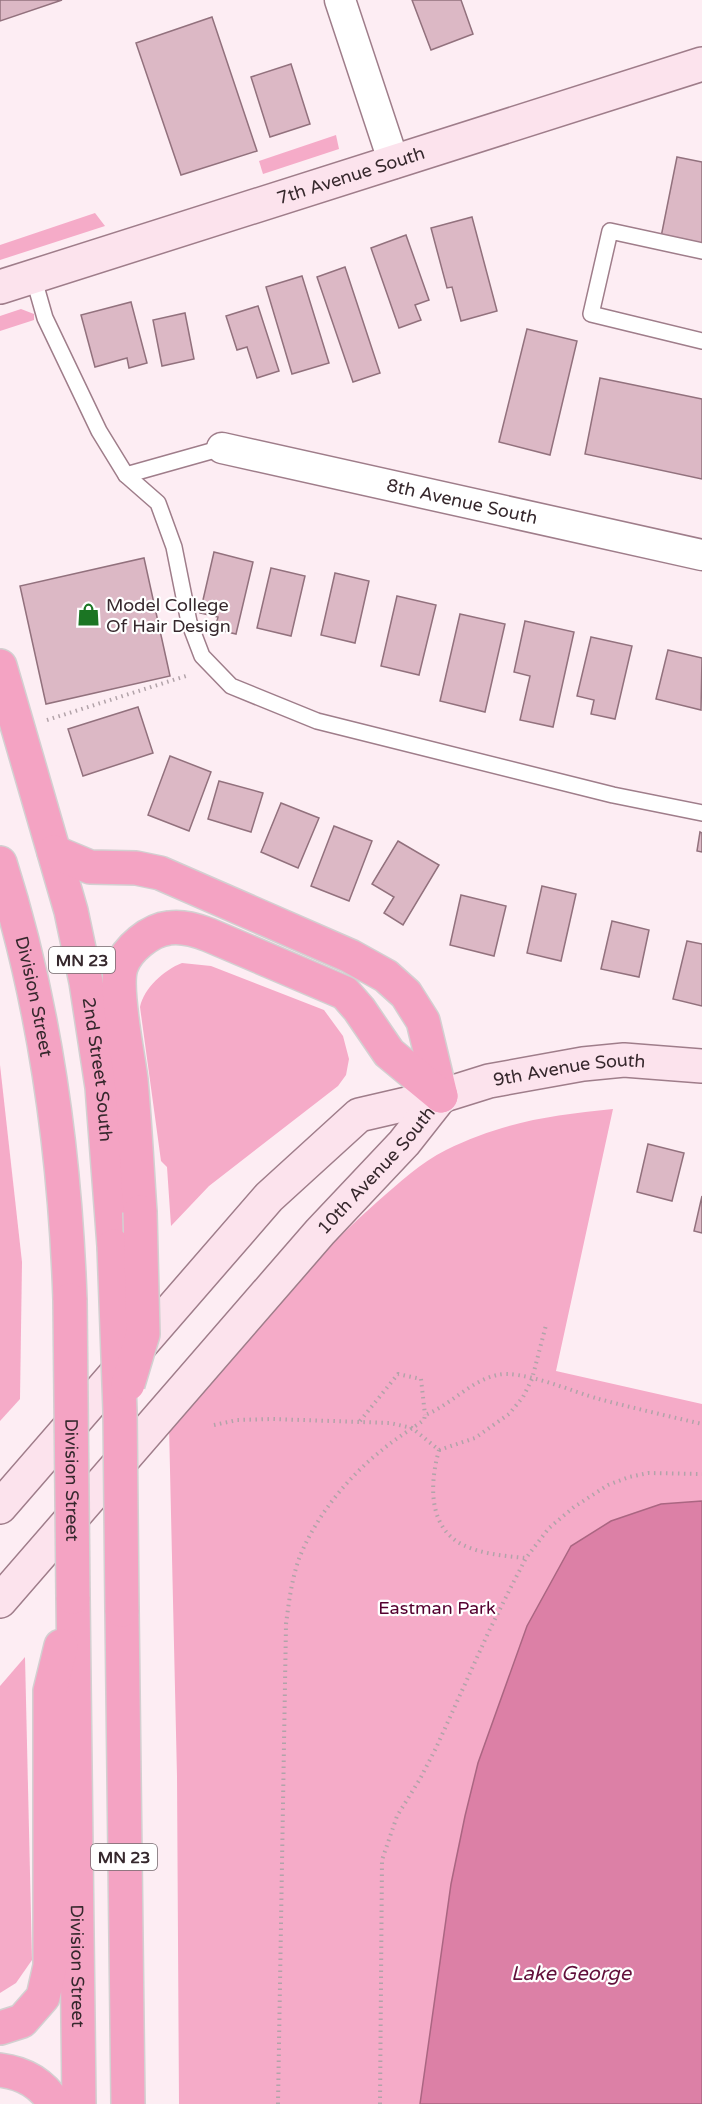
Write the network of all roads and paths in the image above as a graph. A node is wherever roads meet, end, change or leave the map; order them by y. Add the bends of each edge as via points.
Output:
1 (340, 0) edge
2 (702, 64) edge
3 (394, 163) junction
4 (702, 251) edge
5 (33, 276) junction
6 (0, 287) edge
7 (702, 341) edge
8 (222, 448) joint
9 (126, 475) junction
10 (702, 555) edge
11 (0, 666) edge
12 (212, 667) junction
13 (40, 722) dead end
14 (702, 813) edge
15 (54, 852) junction
16 (0, 863) edge
17 (702, 1066) edge
18 (441, 1096) junction
19 (546, 1325) dead end
20 (532, 1379) junction
21 (120, 1411) junction
22 (425, 1415) junction
23 (360, 1421) junction
24 (702, 1424) edge
25 (214, 1425) dead end
26 (412, 1428) junction
27 (439, 1450) junction
28 (702, 1474) edge
29 (0, 1507) edge
30 (526, 1558) junction
31 (73, 1597) junction
32 (0, 1601) edge
33 (0, 2028) edge
34 (0, 2070) edge
35 (55, 2104) edge
36 (79, 2104) edge
37 (128, 2104) edge
38 (278, 2104) edge
39 (380, 2104) edge

1 - 3 street
2 - 3 main road, 7th Avenue South
3 - 5 main road, 7th Avenue South
4 - 7 lane via 610,231 591,314
5 - 6 main road, 7th Avenue South
5 - 9 lane via 45,318 99,431
8 - 9 lane
8 - 10 street, 8th Avenue South
9 - 12 lane via 158,503 174,547 189,622 202,656
11 - 15 highway, 2nd Street South / MN 23
12 - 13 path
12 - 14 lane via 231,686 317,721
15 - 18 highway via 90,867 160,873 350,956 386,976 406,994 423,1021
15 - 21 highway, 2nd Street South / MN 23, bridge via 88,993 102,1088 114,1246
16 - 31 highway, Division Street / MN 23, bridge via 28,965 57,1124 70,1300
17 - 18 main road, 9th Avenue South via 624,1060 584,1064 489,1081
18 - 21 highway, bridge via 389,1053 345,993 191,928 167,928 131,950 121,967 120,992 140,1212 143,1334
18 - 29 main road, 10th Avenue South via 359,1115 337,1133 269,1197
18 - 32 main road, 10th Avenue South via 404,1143 320,1232
19 - 20 path
20 - 22 path via 507,1373 492,1376
20 - 24 path
20 - 27 path via 509,1414 475,1438
21 - 37 highway, MN 23, bridge
22 - 23 path via 421,1379 398,1374
22 - 26 path
23 - 25 path via 273,1419
23 - 26 path
26 - 27 path
26 - 38 path via 364,1465 328,1508 301,1554 289,1600 284,1649
27 - 30 path via 433,1496 436,1515 445,1530 460,1544 477,1551
28 - 30 path via 648,1473 608,1485 549,1528
30 - 39 path via 436,1748 397,1816 382,1860
31 - 33 highway via 50,1691 50,1966 44,1997 22,2021
31 - 36 highway, Division Street / MN 23
34 - 35 highway via 18,2072 34,2081

